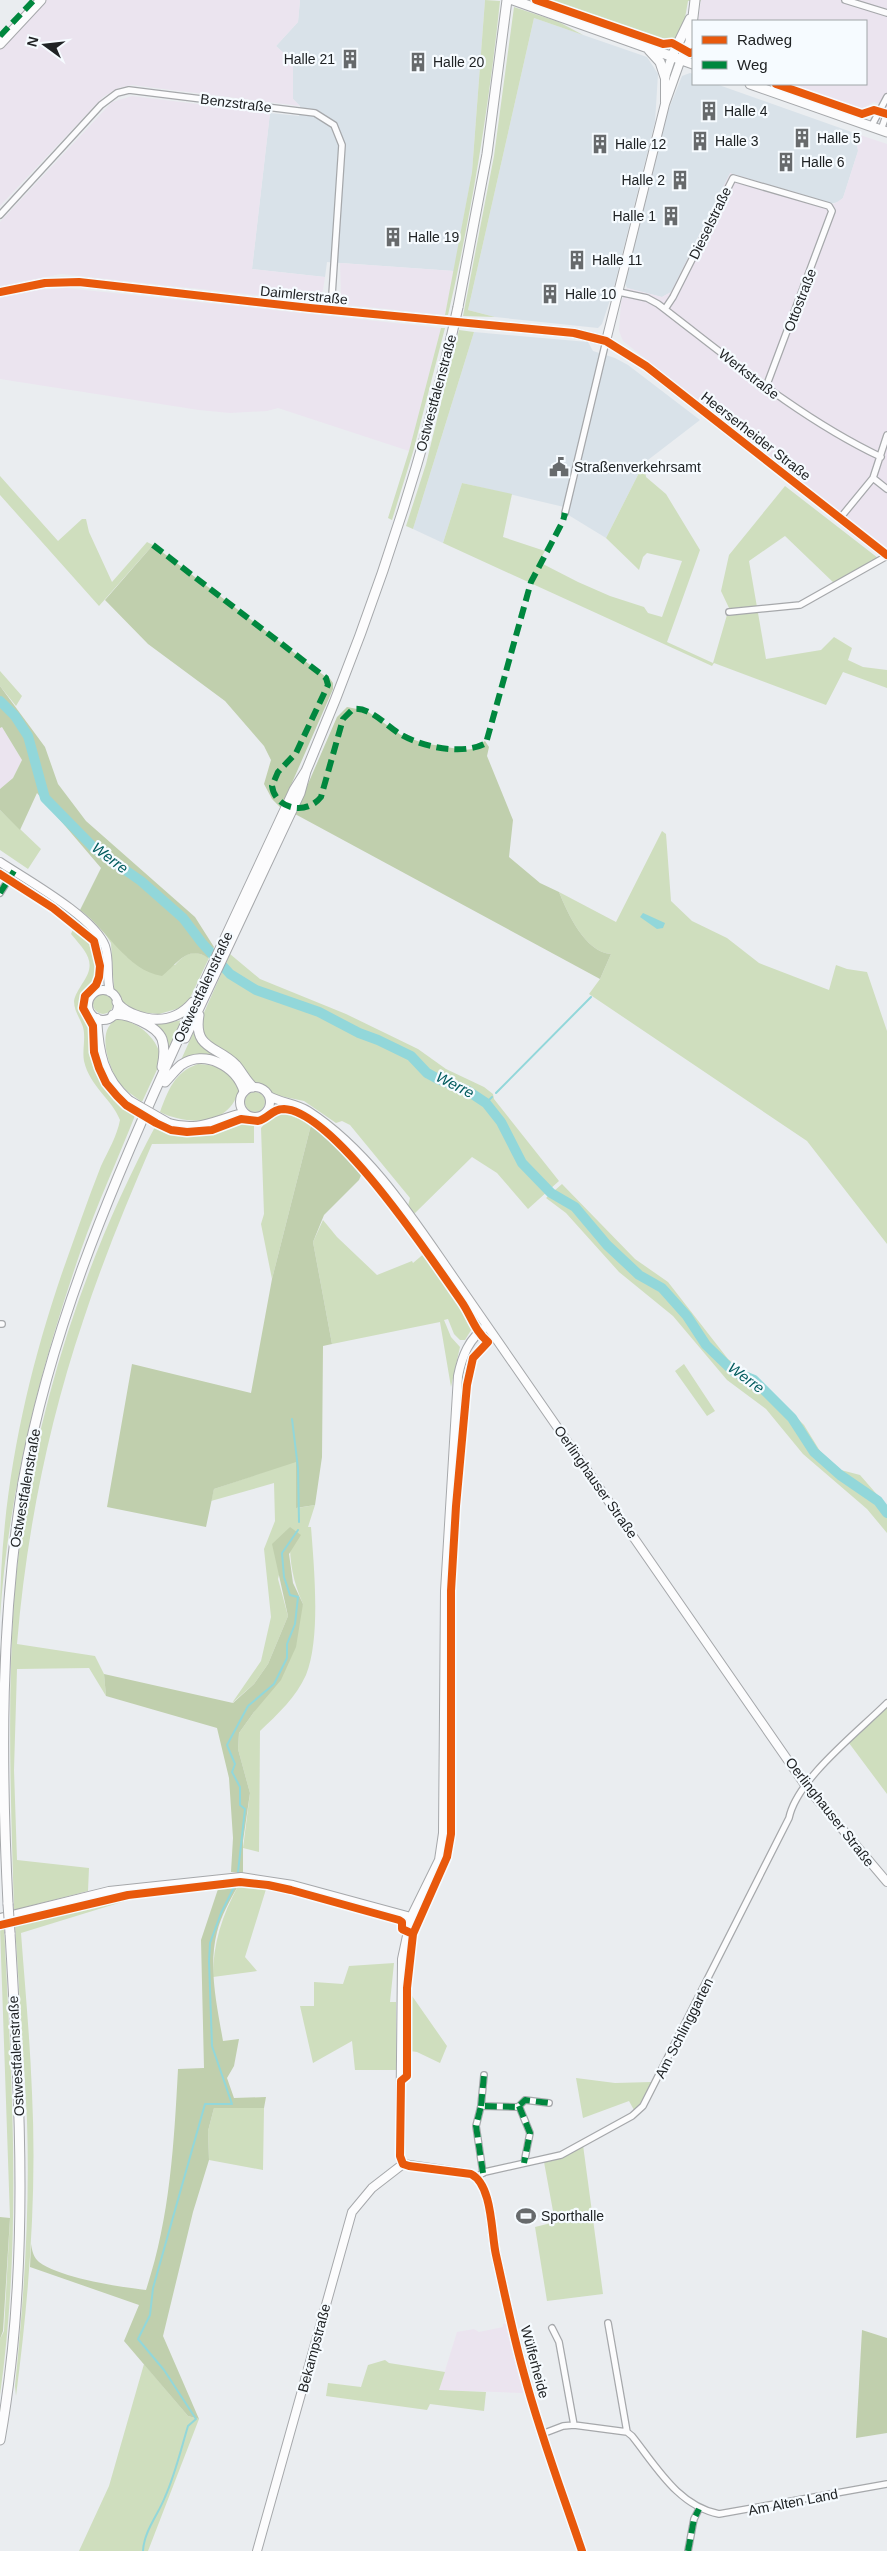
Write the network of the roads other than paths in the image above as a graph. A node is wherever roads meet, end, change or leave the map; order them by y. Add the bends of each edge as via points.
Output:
1 (41, 0) edge
2 (507, 0) edge
3 (513, 0) edge
4 (695, 0) edge
5 (845, 0) edge
6 (887, 13) edge
7 (692, 14) junction
8 (690, 42) junction
9 (0, 44) edge
10 (647, 48) junction
11 (692, 48) edge
12 (677, 58) junction
13 (692, 64) edge
14 (665, 77) junction
15 (753, 85) edge
16 (887, 97) edge
17 (665, 104) junction
18 (887, 113) edge
19 (871, 127) junction
20 (884, 131) edge
21 (832, 211) joint
22 (0, 214) edge
23 (0, 292) edge
24 (619, 292) junction
25 (664, 309) junction
26 (331, 310) junction
27 (606, 341) junction
28 (766, 387) junction
29 (887, 435) edge
30 (881, 457) junction
31 (874, 478) junction
32 (887, 488) edge
33 (565, 513) dead end
34 (841, 517) junction
35 (887, 555) edge
36 (729, 612) dead end
37 (0, 862) edge
38 (14, 872) junction
39 (0, 893) edge
40 (106, 974) junction
41 (100, 990) junction
42 (110, 992) junction
43 (203, 992) junction
44 (117, 1002) junction
45 (110, 1017) junction
46 (97, 1018) junction
47 (99, 1036) junction
48 (162, 1081) junction
49 (249, 1089) junction
50 (268, 1096) junction
51 (285, 1103) junction
52 (240, 1105) junction
53 (268, 1108) junction
54 (244, 1113) junction
55 (227, 1117) junction
56 (487, 1326) junction
57 (887, 1703) edge
58 (806, 1785) junction
59 (887, 1882) edge
60 (411, 1917) junction
61 (0, 1918) edge
62 (484, 2075) dead end
63 (549, 2102) dead end
64 (521, 2104) junction
65 (480, 2106) junction
66 (524, 2163) junction
67 (403, 2164) junction
68 (479, 2175) junction
69 (608, 2323) dead end
70 (552, 2328) dead end
71 (574, 2425) junction
72 (627, 2432) junction
73 (542, 2434) junction
74 (0, 2440) edge
75 (887, 2484) edge
76 (699, 2508) junction
77 (257, 2551) edge
78 (582, 2551) edge
79 (688, 2551) edge

1 - 9 main road
2 - 43 main road, Ostwestfalenstraße, bridge via 487,154 458,306 400,523 359,640 306,771
3 - 10 main road
4 - 7 main road
5 - 6 street
7 - 8 main road
7 - 12 main road
8 - 11 main road
8 - 12 main road
10 - 12 main road
10 - 14 main road via 660,62
12 - 13 main road
12 - 14 street
12 - 17 street
14 - 17 street
15 - 19 main road
16 - 19 street
17 - 24 street
18 - 20 street
19 - 20 main road
21 - 25 street, Dieselstraße via 826,205 733,178
21 - 28 street, Ottostraße
22 - 26 street, Benzstraße via 117,93 129,90 314,113 334,126 342,144
23 - 26 street, Daimlerstraße via 44,283 79,282
24 - 25 street, Werkstraße via 647,298
24 - 27 street
25 - 28 street, Werkstraße
26 - 27 street, Daimlerstraße via 552,330
27 - 33 street
27 - 34 street, Heerserheider Straße via 646,366
28 - 30 street, Werkstraße via 812,420
29 - 30 street
30 - 31 street
31 - 32 street
31 - 34 street
34 - 35 street, Heerserheider Straße
35 - 36 street, Heerserheider Straße via 800,605
37 - 38 street
38 - 39 street
38 - 40 street via 75,912 96,930 106,949
40 - 41 street
40 - 42 street
41 - 42 street
41 - 46 street via 92,994 88,1005 90,1013
42 - 44 street
43 - 44 main road via 187,1008 161,1020 125,1010
43 - 48 main road, Ostwestfalenstraße
43 - 49 main road via 198,1024 203,1042 235,1065
44 - 45 street
45 - 46 street
45 - 47 street
45 - 48 main road via 122,1015 157,1032 162,1039 164,1053
46 - 47 street
47 - 55 street, bridge via 103,1068 111,1082 129,1100 169,1123 200,1126
48 - 49 main road via 181,1066 207,1060 224,1064
48 - 74 main road, Ostwestfalenstraße, bridge via 107,1206 59,1338 32,1441 17,1522 4,1661 4,1817 19,2117 20,2243 12,2360
49 - 50 street via 264,1090
49 - 52 street
50 - 51 street, Oerlinghauser Straße
50 - 53 street
51 - 53 street
51 - 56 street, Oerlinghauser Straße via 299,1106 314,1115 372,1169 403,1207
52 - 54 street
52 - 55 street
53 - 54 street via 258,1117
54 - 55 street
56 - 58 street, Oerlinghauser Straße
56 - 60 street via 467,1346 458,1376 445,1591 443,1833 439,1860
57 - 58 street, Am Schlinggarten
58 - 59 street, Oerlinghauser Straße
58 - 66 street, Am Schlinggarten via 792,1805 789,1818 643,2106 632,2116 561,2155
60 - 61 street via 293,1885 242,1877 109,1891
60 - 67 street via 402,1965 400,2156
62 - 65 street
63 - 64 street via 525,2100
64 - 65 street
64 - 66 street via 530,2132
65 - 68 street via 476,2126
66 - 68 street, Am Schlinggarten
67 - 68 street
67 - 77 street, Bekampstraße via 372,2188 352,2212
68 - 73 street, Wülferheide via 488,2200 494,2248 524,2374
69 - 72 street
70 - 71 street via 558,2342
71 - 72 street
71 - 73 street
72 - 76 street via 673,2488
73 - 78 street, Wülferheide
75 - 76 street, Am Alten Land via 728,2514
76 - 79 street

